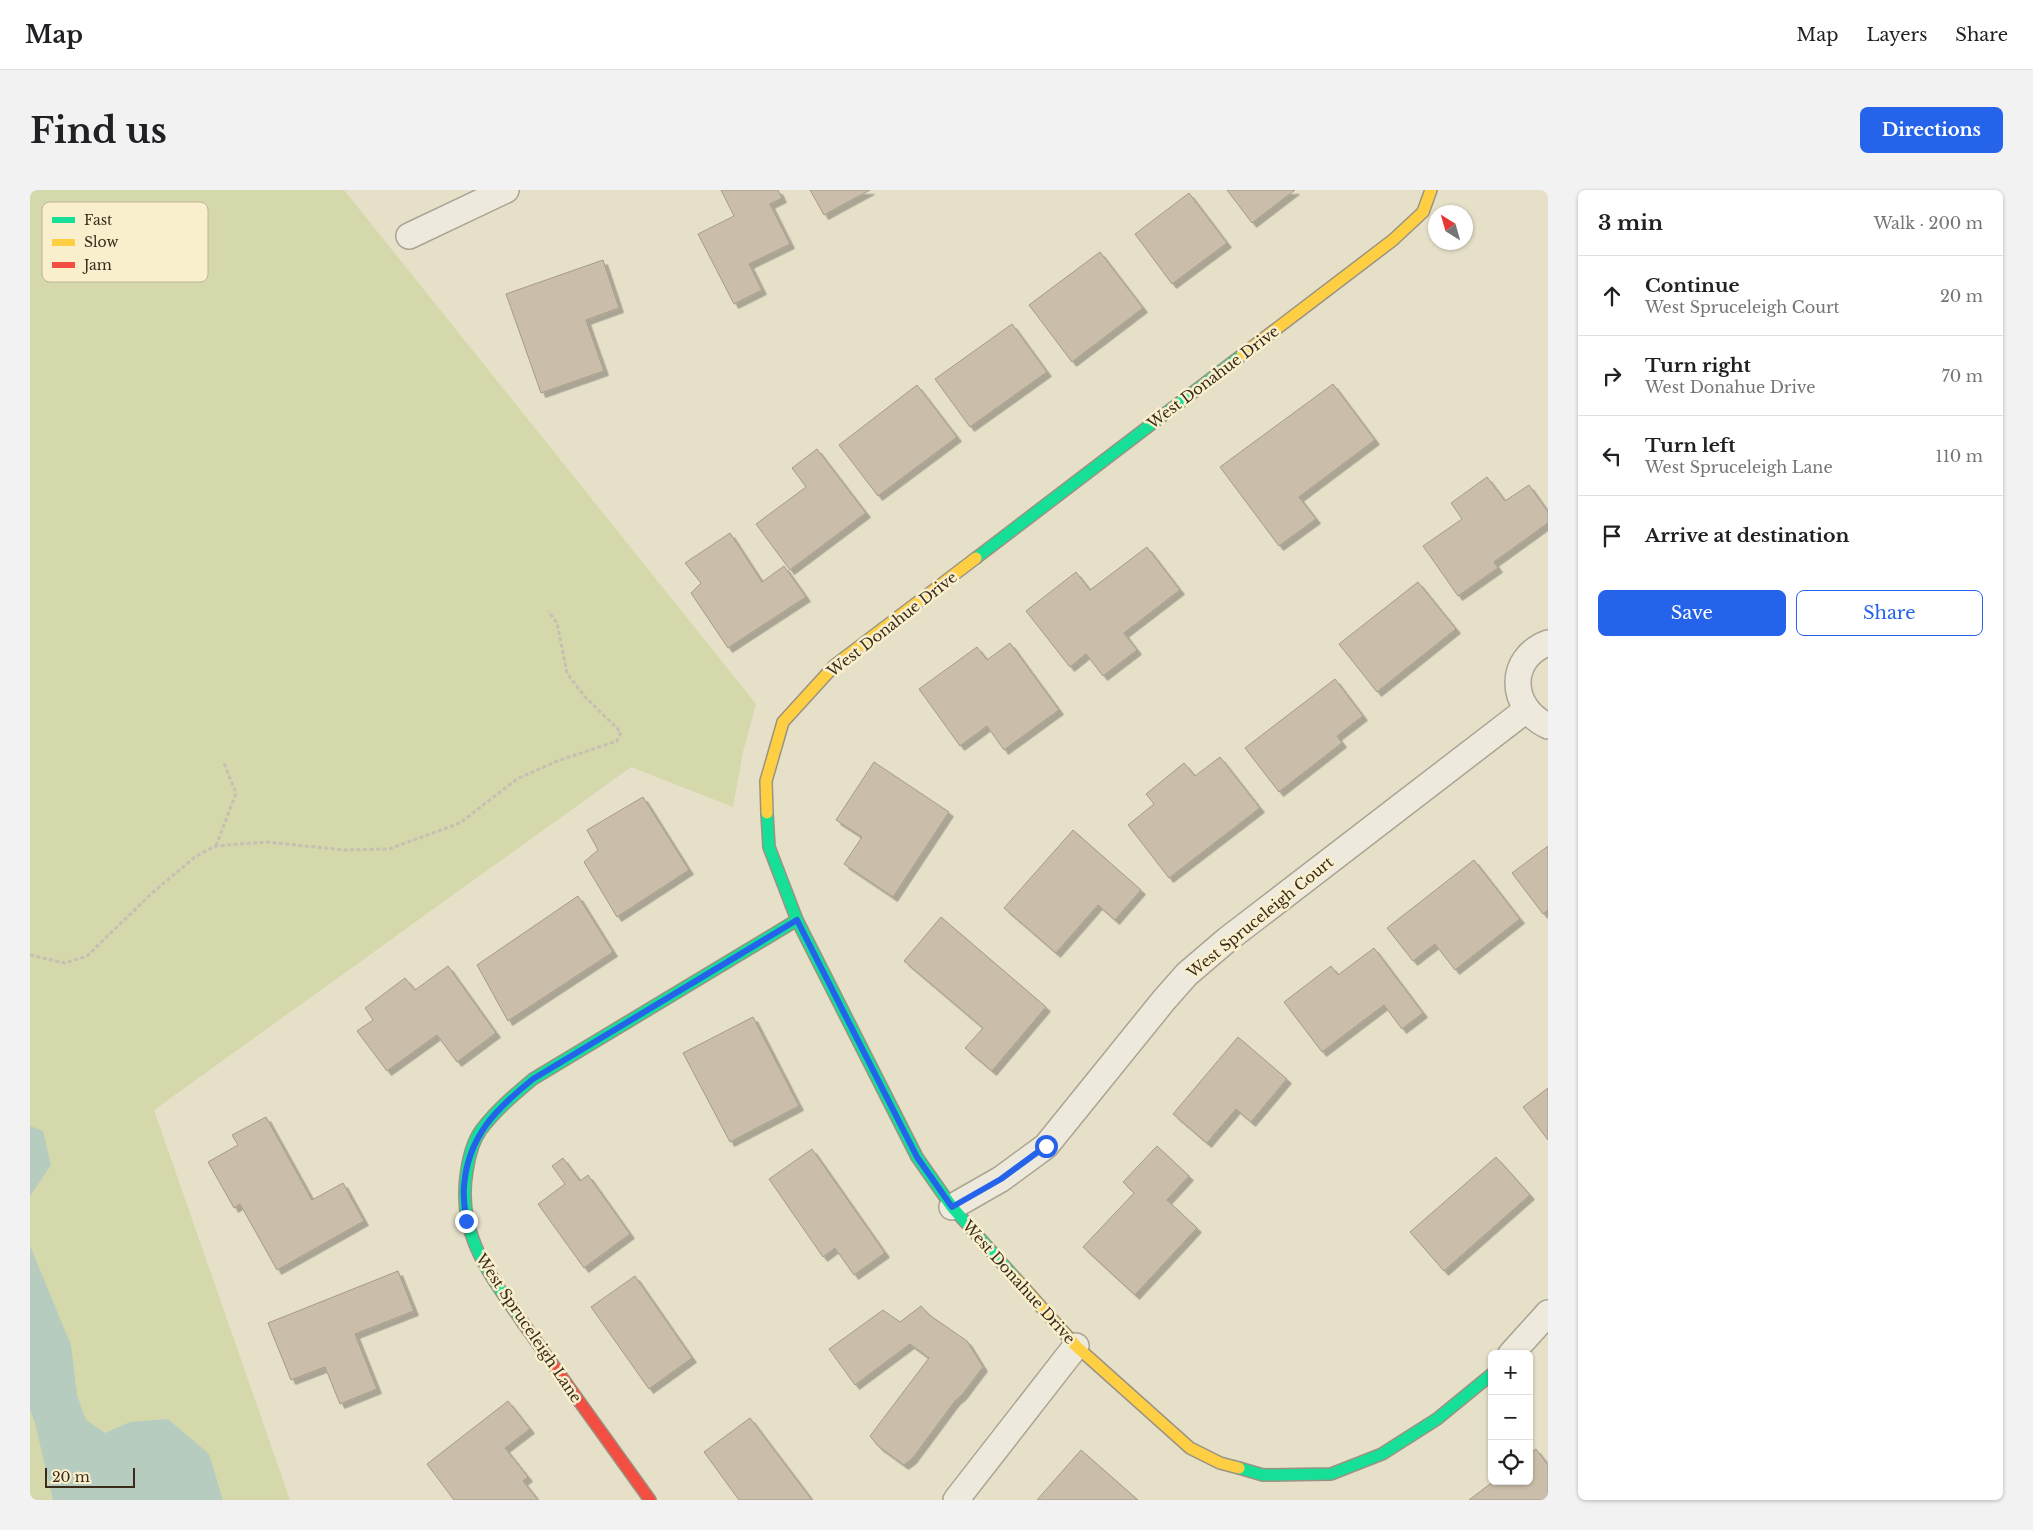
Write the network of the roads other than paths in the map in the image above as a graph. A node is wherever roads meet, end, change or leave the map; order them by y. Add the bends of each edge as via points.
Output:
1 (506, 190) edge
2 (1431, 190) edge
3 (410, 236) dead end
4 (1548, 643) edge
5 (1526, 710) junction
6 (1548, 726) edge
7 (797, 920) junction
8 (952, 1207) junction
9 (1548, 1313) edge
10 (1076, 1346) junction
11 (1516, 1350) edge
12 (1488, 1377) edge
13 (650, 1500) edge
14 (956, 1500) edge

1 - 3 street
2 - 7 street, West Donahue Drive via 1423,212 1393,240 835,665 783,722 766,780 769,847
4 - 5 street via 1528,656 1521,669 1518,683
5 - 6 street
5 - 8 street, West Spruceleigh Court via 1187,974 1046,1146 1001,1179
7 - 8 street, West Donahue Drive via 917,1157
7 - 13 street, West Spruceleigh Lane via 533,1079 504,1103 480,1132 469,1157 464,1186 466,1221 477,1251 496,1284
8 - 10 street, West Donahue Drive
9 - 11 street
10 - 12 street, West Donahue Drive via 1190,1448 1220,1463 1263,1475 1331,1474 1382,1454 1437,1419
10 - 14 street

